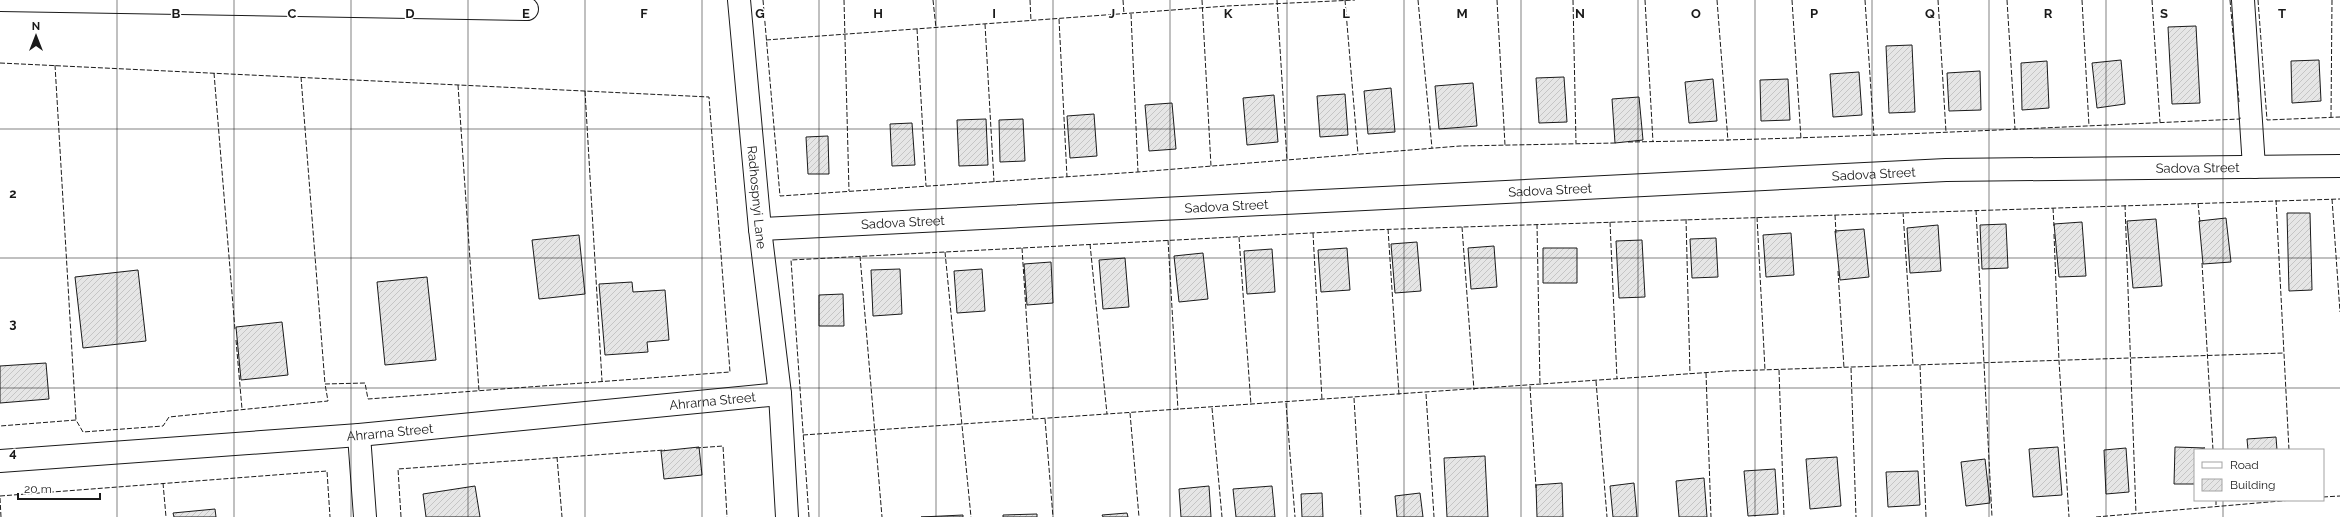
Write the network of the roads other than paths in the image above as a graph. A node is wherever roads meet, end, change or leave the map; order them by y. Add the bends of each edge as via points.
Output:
1 (0, 0) edge
2 (739, 0) edge
3 (2243, 0) edge
4 (527, 9) dead end
5 (2340, 166) edge
6 (2254, 167) junction
7 (760, 229) junction
8 (780, 394) junction
9 (359, 435) junction
10 (0, 461) edge
11 (365, 517) edge
12 (787, 517) edge

1 - 4 street
2 - 7 street, Radhospnyi Lane
3 - 6 street
5 - 6 street, Sadova Street
6 - 7 street, Sadova Street via 1946,170
7 - 8 street, Radhospnyi Lane
8 - 9 street, Ahrarna Street
8 - 12 street, Radhospnyi Lane
9 - 10 street, Ahrarna Street
9 - 11 street

